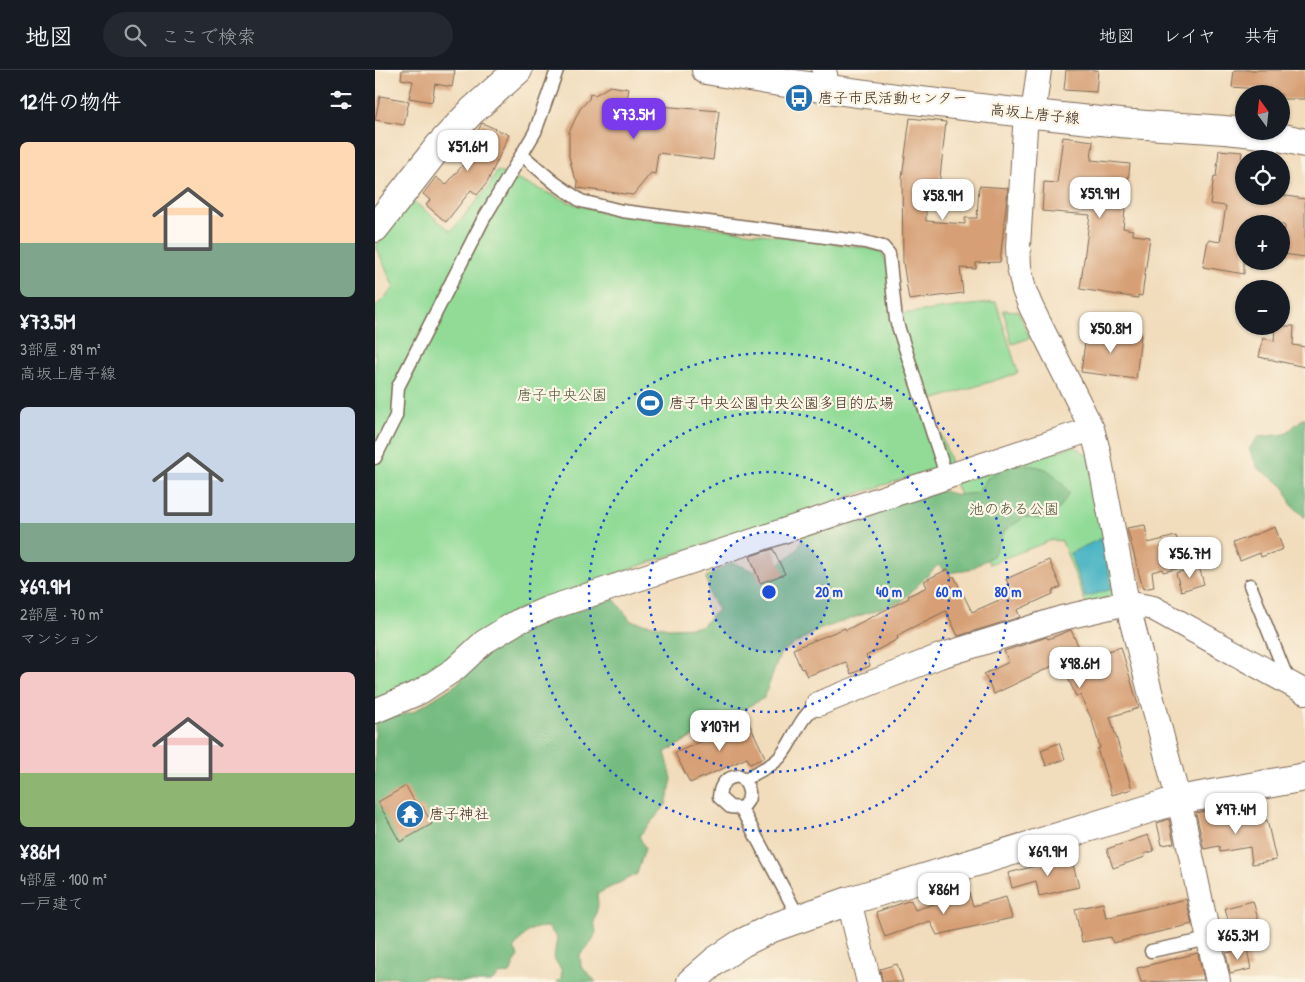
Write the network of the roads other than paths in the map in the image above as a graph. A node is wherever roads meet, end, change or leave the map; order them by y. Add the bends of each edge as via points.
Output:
1 (518, 70) edge
2 (557, 70) edge
3 (706, 70) edge
4 (1039, 70) edge
5 (826, 79) edge
6 (1031, 114) junction
7 (1305, 143) edge
8 (522, 155) junction
9 (375, 228) edge
10 (1092, 429) junction
11 (375, 458) edge
12 (947, 478) junction
13 (1250, 586) dead end
14 (1127, 603) junction
15 (1300, 689) edge
16 (818, 704) joint
17 (375, 711) edge
18 (1305, 778) edge
19 (744, 781) junction
20 (1178, 800) junction
21 (741, 808) junction
22 (849, 901) junction
23 (799, 918) junction
24 (1209, 939) junction
25 (1151, 951) dead end
26 (679, 982) edge
27 (691, 982) edge
28 (869, 982) edge
29 (1218, 982) edge

1 - 9 street via 439,146
2 - 8 lane via 535,132
3 - 5 street, 高坂上唐子線
4 - 6 street
5 - 6 street, 高坂上唐子線
6 - 7 street, 高坂上唐子線 via 1222,130
6 - 10 street via 1025,128 1019,267 1031,307
8 - 11 lane via 483,220 398,387 396,416
8 - 12 lane via 581,201 622,212 865,242 883,247 889,254 892,268 896,320
10 - 12 street
10 - 14 street
12 - 17 street via 547,608 484,642 455,669 420,692
13 - 15 lane via 1284,670
14 - 15 street via 1153,608
14 - 16 street via 1062,618 940,656
14 - 20 street
16 - 19 lane via 804,714 774,764
18 - 20 street
19 - 21 lane via 749,800
19 - 21 lane via 740,776 732,777 723,783 719,797 730,807
20 - 22 street
20 - 24 street
21 - 23 lane
22 - 23 street
22 - 28 street
23 - 27 street via 743,943
24 - 25 lane
24 - 29 street
26 - 27 street

